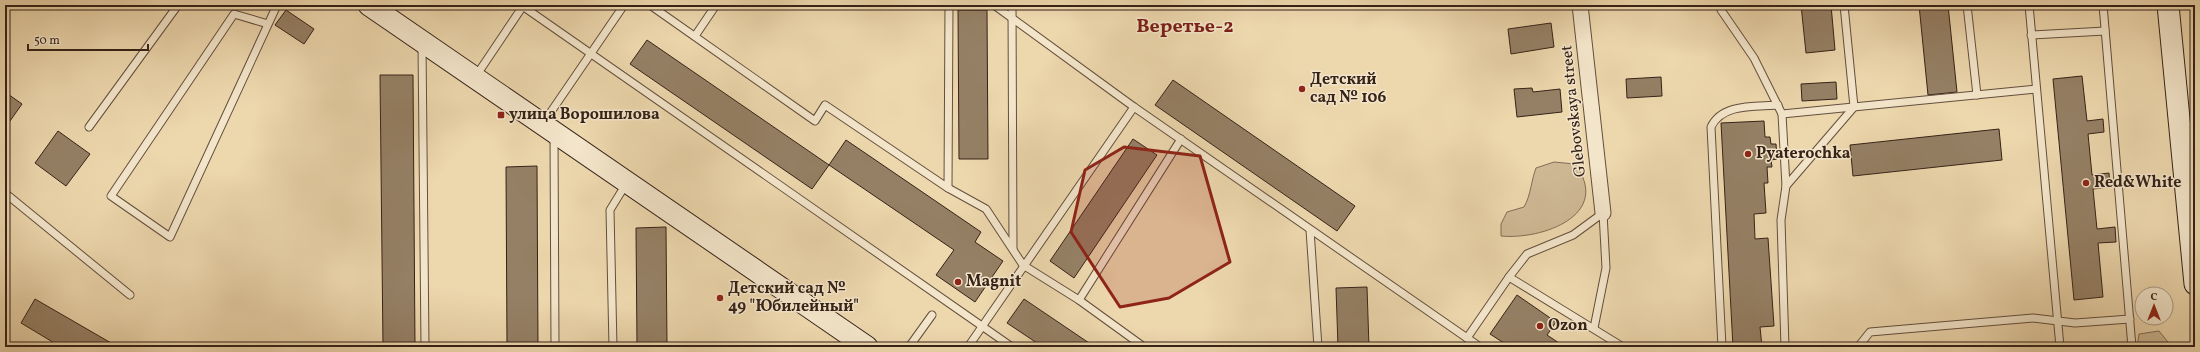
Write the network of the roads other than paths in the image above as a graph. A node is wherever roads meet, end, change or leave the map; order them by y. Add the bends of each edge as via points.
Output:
1 (178, 5) edge
2 (277, 5) edge
3 (369, 5) edge
4 (624, 5) edge
5 (650, 5) edge
6 (716, 5) edge
7 (949, 5) edge
8 (994, 5) edge
9 (1012, 5) edge
10 (1580, 5) edge
11 (1721, 5) edge
12 (1844, 5) edge
13 (1967, 5) edge
14 (2029, 5) edge
15 (2103, 5) edge
16 (2168, 5) edge
17 (522, 6) edge
18 (1012, 17) junction
19 (268, 24) junction
20 (2105, 31) junction
21 (2031, 35) junction
22 (695, 36) junction
23 (422, 43) junction
24 (591, 54) junction
25 (475, 78) junction
26 (2036, 90) junction
27 (1977, 95) junction
28 (1778, 106) junction
29 (1134, 107) junction
30 (1854, 107) junction
31 (1782, 114) junction
32 (89, 127) dead end
33 (548, 128) junction
34 (1181, 139) junction
35 (628, 182) junction
36 (1786, 186) junction
37 (948, 188) junction
38 (5, 193) edge
39 (1603, 213) junction
40 (1310, 230) junction
41 (1013, 250) junction
42 (2194, 258) edge
43 (1023, 265) junction
44 (1509, 277) junction
45 (2195, 284) edge
46 (130, 295) dead end
47 (1079, 300) junction
48 (932, 315) dead end
49 (2130, 319) junction
50 (2058, 321) junction
51 (981, 326) junction
52 (1594, 328) junction
53 (1467, 338) junction
54 (425, 347) edge
55 (555, 347) edge
56 (612, 347) edge
57 (867, 347) edge
58 (909, 347) edge
59 (968, 347) edge
60 (1012, 347) edge
61 (1144, 347) edge
62 (1318, 347) edge
63 (1480, 347) edge
64 (1623, 347) edge
65 (1722, 347) edge
66 (1785, 347) edge
67 (1858, 347) edge
68 (2060, 347) edge
69 (2132, 347) edge

1 - 32 lane
2 - 19 lane
3 - 23 main road
4 - 24 lane
5 - 22 lane
6 - 22 lane
7 - 37 lane
8 - 18 lane
9 - 18 lane
10 - 39 street, Glebovskaya street
11 - 28 lane via 1721,10 1754,58
12 - 30 lane
13 - 27 lane
14 - 21 lane
15 - 20 lane
16 - 42 main road
17 - 24 lane
17 - 25 lane
18 - 29 lane
18 - 41 lane
19 - 19 lane via 234,14 111,196 170,237
20 - 21 lane
20 - 49 lane
21 - 26 lane
22 - 37 lane via 815,121 825,105
23 - 25 main road
23 - 54 lane
24 - 33 lane
24 - 51 lane
25 - 33 main road
26 - 27 lane
26 - 50 lane
27 - 30 lane
28 - 31 lane
28 - 65 lane via 1729,110 1714,120 1710,127
29 - 34 lane
29 - 43 lane
30 - 31 lane
30 - 36 lane
31 - 36 lane
33 - 35 main road
33 - 55 lane
34 - 40 lane
34 - 47 lane
35 - 56 lane via 610,210
35 - 57 main road
36 - 66 lane via 1780,220
37 - 41 lane via 986,209
38 - 46 lane
39 - 44 lane via 1573,235 1527,254
39 - 52 lane via 1606,268
40 - 53 lane
40 - 62 lane
41 - 43 lane
42 - 45 main road
43 - 47 lane
43 - 51 lane
44 - 52 lane
44 - 53 lane
47 - 61 lane
48 - 58 lane
49 - 50 lane via 2075,323
49 - 69 lane
50 - 67 lane via 2033,318 1870,332
50 - 68 lane
51 - 59 lane
51 - 60 lane
52 - 64 lane
53 - 63 lane

